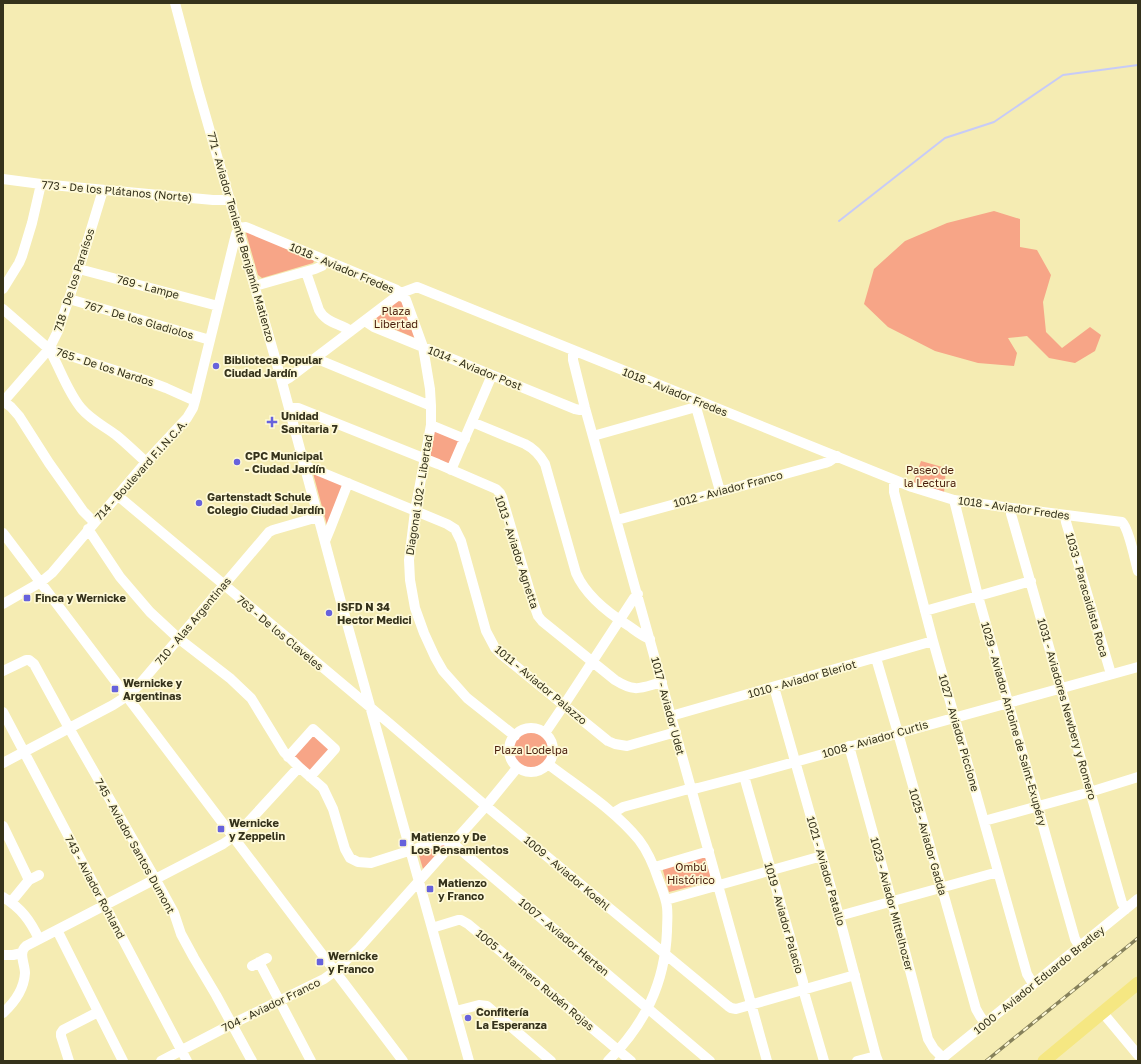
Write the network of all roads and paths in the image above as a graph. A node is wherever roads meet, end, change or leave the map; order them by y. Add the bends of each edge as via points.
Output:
1 (175, 3) edge
2 (3, 179) edge
3 (41, 184) junction
4 (103, 190) junction
5 (230, 200) junction
6 (239, 228) junction
7 (325, 260) junction
8 (79, 269) junction
9 (306, 272) junction
10 (255, 286) junction
11 (3, 289) edge
12 (401, 293) junction
13 (69, 299) junction
14 (218, 306) junction
15 (3, 309) edge
16 (365, 321) junction
17 (350, 331) junction
18 (210, 340) junction
19 (423, 347) junction
20 (48, 349) junction
21 (573, 350) junction
22 (317, 357) junction
23 (492, 375) junction
24 (282, 382) junction
25 (195, 401) junction
26 (3, 402) edge
27 (697, 404) junction
28 (431, 406) junction
29 (289, 408) junction
30 (585, 408) junction
31 (472, 422) junction
32 (431, 425) junction
33 (594, 436) junction
34 (465, 439) junction
35 (837, 456) junction
36 (425, 459) junction
37 (146, 462) junction
38 (304, 465) junction
39 (451, 470) junction
40 (894, 480) junction
41 (348, 483) junction
42 (720, 491) junction
43 (117, 495) junction
44 (954, 500) junction
45 (1011, 508) junction
46 (415, 510) junction
47 (1066, 516) junction
48 (318, 517) junction
49 (617, 520) junction
50 (91, 526) junction
51 (3, 533) edge
52 (325, 541) junction
53 (1138, 571) edge
54 (1031, 581) junction
55 (41, 582) junction
56 (224, 585) junction
57 (638, 594) junction
58 (978, 596) junction
59 (3, 604) edge
60 (925, 611) junction
61 (620, 620) junction
62 (178, 638) junction
63 (650, 639) junction
64 (933, 641) junction
65 (876, 658) junction
66 (593, 662) junction
67 (1137, 669) edge
68 (3, 670) edge
69 (1111, 674) junction
70 (662, 682) junction
71 (774, 687) junction
72 (1061, 688) junction
73 (128, 696) junction
74 (1008, 702) junction
75 (564, 706) junction
76 (370, 708) junction
77 (3, 712) edge
78 (671, 716) junction
79 (955, 717) junction
80 (69, 728) junction
81 (676, 732) junction
82 (545, 733) junction
83 (898, 733) junction
84 (515, 736) junction
85 (849, 746) junction
86 (24, 752) junction
87 (288, 757) junction
88 (795, 761) junction
89 (3, 763) edge
90 (548, 764) junction
91 (299, 767) junction
92 (517, 768) junction
93 (744, 776) junction
94 (310, 777) junction
95 (1138, 777) edge
96 (692, 789) junction
97 (1090, 792) junction
98 (486, 806) junction
99 (1037, 806) junction
100 (613, 813) junction
101 (984, 821) junction
102 (3, 826) edge
103 (233, 837) junction
104 (453, 843) junction
105 (410, 851) junction
106 (709, 851) junction
107 (822, 856) junction
108 (655, 867) junction
109 (770, 870) junction
110 (998, 872) junction
111 (39, 875) dead end
112 (29, 880) junction
113 (156, 880) junction
114 (418, 882) junction
115 (719, 885) junction
116 (941, 888) junction
117 (1138, 899) edge
118 (7, 900) edge
119 (666, 900) junction
120 (892, 902) junction
121 (105, 906) junction
122 (1126, 909) junction
123 (839, 916) junction
124 (432, 928) junction
125 (57, 930) junction
126 (39, 940) junction
127 (1080, 947) junction
128 (22, 953) junction
129 (665, 954) junction
130 (3, 955) edge
131 (259, 962) dead end
132 (335, 971) junction
133 (855, 975) junction
134 (1138, 983) edge
135 (1033, 984) junction
136 (804, 990) junction
137 (279, 1001) junction
138 (751, 1005) junction
139 (648, 1008) junction
140 (456, 1011) junction
141 (98, 1012) junction
142 (3, 1013) edge
143 (1103, 1013) junction
144 (985, 1023) junction
145 (232, 1024) junction
146 (181, 1051) junction
147 (618, 1051) junction
148 (1138, 1055) edge
149 (877, 1058) edge
150 (941, 1060) edge
151 (69, 1061) edge
152 (123, 1061) edge
153 (161, 1061) edge
154 (186, 1061) edge
155 (252, 1061) edge
156 (311, 1061) edge
157 (403, 1061) edge
158 (469, 1061) edge
159 (552, 1061) edge
160 (608, 1061) edge
161 (631, 1061) edge
162 (710, 1061) edge
163 (767, 1061) edge
164 (824, 1061) edge
165 (857, 1061) edge
166 (1044, 1061) edge

1 - 5 street, 771 - Aviador Teniente Benjamín Matienzo
2 - 3 street, 773 - De los Plátanos (Norte)
3 - 4 street, 773 - De los Plátanos (Norte)
3 - 11 street via 22,256
4 - 5 street, 773 - De los Plátanos (Norte)
4 - 8 street, 718 - De los Paraísos
5 - 6 street, 771 - Aviador Teniente Benjamín Matienzo
6 - 7 street, 1018 - Aviador Fredes via 249,228
6 - 10 street, 771 - Aviador Teniente Benjamín Matienzo
6 - 14 street, 714 - Boulevard F.I.N.C.A.
7 - 9 street via 322,266
7 - 12 street, 1018 - Aviador Fredes
8 - 13 street, 718 - De los Paraísos
8 - 14 street, 769 - Lampe
9 - 10 street
9 - 17 street via 321,315
10 - 24 street, 771 - Aviador Teniente Benjamín Matienzo
12 - 16 street
12 - 19 street, Diagonal 102 - Libertad
12 - 21 street, 1018 - Aviador Fredes via 421,288
13 - 18 street, 767 - De los Gladiolos
13 - 20 street, 718 - De los Paraísos via 58,331
14 - 18 street, 714 - Boulevard F.I.N.C.A.
15 - 20 street, 765 - De los Nardos
16 - 17 street
16 - 19 street, 1014 - Aviador Post
17 - 22 street
18 - 25 street, 714 - Boulevard F.I.N.C.A.
19 - 23 street, 1014 - Aviador Post
19 - 28 street, Diagonal 102 - Libertad
20 - 25 street, 765 - De los Nardos via 145,380
20 - 26 street, 718 - De los Paraísos
20 - 37 street via 81,408
21 - 27 street, 1018 - Aviador Fredes
21 - 30 street, 1017 - Aviador Udet via 573,360
22 - 24 street
22 - 28 street
23 - 30 street, 1014 - Aviador Post via 576,409
23 - 31 street
24 - 29 street, 771 - Aviador Teniente Benjamín Matienzo
25 - 37 street, 714 - Boulevard F.I.N.C.A. via 187,418
26 - 50 street via 19,416
27 - 33 street
27 - 35 street, 1018 - Aviador Fredes
27 - 42 street
28 - 32 street, Diagonal 102 - Libertad
29 - 36 street, 1013 - Aviador Agnetta via 298,408
29 - 38 street, 771 - Aviador Teniente Benjamín Matienzo
30 - 33 street, 1017 - Aviador Udet
31 - 34 street
31 - 61 street via 526,444 540,455 578,579 594,598
32 - 34 street
32 - 36 street, Diagonal 102 - Libertad
33 - 49 street, 1017 - Aviador Udet
34 - 39 street
35 - 40 street, 1018 - Aviador Fredes
35 - 42 street, 1012 - Aviador Franco via 825,463
36 - 39 street, 1013 - Aviador Agnetta
36 - 46 street, Diagonal 102 - Libertad
37 - 43 street, 714 - Boulevard F.I.N.C.A.
38 - 41 street, 1011 - Aviador Palazzo
38 - 48 street, 771 - Aviador Teniente Benjamín Matienzo
39 - 66 street, 1013 - Aviador Agnetta via 500,492 538,616
40 - 44 street, 1018 - Aviador Fredes
40 - 60 street, 1027 - Aviador Piccione via 894,492
41 - 46 street, 1011 - Aviador Palazzo
41 - 52 street
42 - 49 street, 1012 - Aviador Franco
43 - 50 street, 714 - Boulevard F.I.N.C.A.
43 - 56 street, 763 - De los Claveles
44 - 45 street, 1018 - Aviador Fredes
44 - 58 street, 1029 - Aviador Antoine de Saint-Exupéry
45 - 47 street, 1018 - Aviador Fredes
45 - 54 street, 1031 - Aviadores Newbery y Romero
46 - 75 street, 1011 - Aviador Palazzo via 447,524 457,532 486,631 493,644
46 - 84 street, Diagonal 102 - Libertad via 409,568 415,608 424,633 443,671 457,687
47 - 53 street, 1018 - Aviador Fredes via 1124,524
47 - 69 street, 1033 - Paracaidista Roca
48 - 52 street, 771 - Aviador Teniente Benjamín Matienzo
48 - 56 street, 710 - Alas Argentinas via 269,532
49 - 57 street, 1017 - Aviador Udet
50 - 55 street, 714 - Boulevard F.I.N.C.A. via 52,573
50 - 62 street via 120,577 138,599
51 - 55 street
52 - 76 street, 771 - Aviador Teniente Benjamín Matienzo
54 - 58 street
54 - 72 street, 1031 - Aviadores Newbery y Romero
55 - 59 street, 714 - Boulevard F.I.N.C.A.
55 - 73 street
56 - 62 street, 710 - Alas Argentinas
56 - 76 street, 763 - De los Claveles
57 - 61 street
57 - 63 street, 1017 - Aviador Udet
58 - 60 street
58 - 74 street, 1029 - Aviador Antoine de Saint-Exupéry
60 - 64 street, 1027 - Aviador Piccione
61 - 63 street
61 - 66 street
62 - 73 street, 710 - Alas Argentinas
62 - 87 street via 246,692
63 - 70 street, 1017 - Aviador Udet
64 - 65 street, 1010 - Aviador Bleriot
64 - 79 street, 1027 - Aviador Piccione
65 - 71 street, 1010 - Aviador Bleriot
65 - 83 street, 1025 - Aviador Gadda
66 - 70 street, 1013 - Aviador Agnetta via 615,680 630,688
66 - 75 street
67 - 69 street, 1008 - Aviador Curtis
68 - 80 street, 745 - Aviador Santos Dumont via 22,661 28,660 34,664
69 - 72 street, 1008 - Aviador Curtis
70 - 78 street, 1017 - Aviador Udet
71 - 78 street, 1010 - Aviador Bleriot
71 - 88 street, 1021 - Aviador Patallo
72 - 74 street, 1008 - Aviador Curtis
72 - 97 street, 1031 - Aviadores Newbery y Romero
73 - 80 street, 710 - Alas Argentinas
73 - 103 street
74 - 79 street, 1008 - Aviador Curtis
74 - 99 street, 1029 - Aviador Antoine de Saint-Exupéry
75 - 81 street, 1011 - Aviador Palazzo via 608,741 619,746
75 - 82 street
76 - 98 street, 1009 - Aviador Koehl
76 - 105 street, 771 - Aviador Teniente Benjamín Matienzo
77 - 86 street, 743 - Aviador Rohland
78 - 81 street, 1017 - Aviador Udet
79 - 83 street, 1008 - Aviador Curtis
79 - 101 street, 1027 - Aviador Piccione
80 - 86 street, 710 - Alas Argentinas
80 - 113 street, 745 - Aviador Santos Dumont
81 - 96 street, 1017 - Aviador Udet
82 - 84 street via 532,728
82 - 90 street via 550,738 553,751
83 - 85 street, 1008 - Aviador Curtis
83 - 116 street, 1025 - Aviador Gadda
84 - 92 street via 510,742 509,749
85 - 88 street, 1008 - Aviador Curtis
85 - 120 street, 1023 - Aviador Mittelhozer
86 - 89 street, 710 - Alas Argentinas
86 - 121 street, 743 - Aviador Rohland
87 - 91 street
87 - 94 street via 313,730 330,744 335,749
88 - 93 street, 1008 - Aviador Curtis
88 - 107 street, 1021 - Aviador Patallo
90 - 92 street via 537,772
90 - 100 street
91 - 94 street
91 - 103 street
92 - 98 street
93 - 96 street, 1008 - Aviador Curtis
93 - 109 street, 1019 - Aviador Palacio
94 - 105 street via 328,796 350,858 358,862 371,863
95 - 97 street
96 - 100 street, 1008 - Aviador Curtis via 623,807
96 - 106 street, 1017 - Aviador Udet
97 - 99 street
97 - 122 street, 1031 - Aviadores Newbery y Romero via 1122,903
98 - 104 street
98 - 129 street, 1009 - Aviador Koehl
99 - 101 street
99 - 127 street, 1029 - Aviador Antoine de Saint-Exupéry via 1075,939
100 - 108 street via 638,839
101 - 110 street, 1027 - Aviador Piccione
102 - 112 street
103 - 113 street
103 - 132 street
104 - 105 street via 443,840
104 - 114 street
104 - 139 street, 1007 - Aviador Herten
105 - 114 street, 771 - Aviador Teniente Benjamín Matienzo
106 - 108 street
106 - 115 street, 1017 - Aviador Udet
107 - 109 street
107 - 123 street, 1021 - Aviador Patallo
108 - 119 street
109 - 115 street
109 - 136 street, 1019 - Aviador Palacio
110 - 116 street
110 - 135 street, 1027 - Aviador Piccione via 1027,974
111 - 112 street
112 - 118 street
113 - 121 street
113 - 145 street, 745 - Aviador Santos Dumont via 174,913 181,934
114 - 124 street, 771 - Aviador Teniente Benjamín Matienzo
114 - 132 street, 704 - Aviador Franco
115 - 119 street
115 - 138 street, 1017 - Aviador Udet
116 - 120 street
116 - 144 street, 1025 - Aviador Gadda via 976,1009
117 - 122 street, 1000 - Aviador Eduardo Bradley
118 - 126 street via 30,920
119 - 129 street via 668,912
120 - 123 street
120 - 150 street, 1023 - Aviador Mittelhozer via 928,1039
121 - 125 street
121 - 146 street, 743 - Aviador Rohland
122 - 127 street, 1000 - Aviador Eduardo Bradley
123 - 133 street, 1021 - Aviador Patallo
124 - 140 street, 771 - Aviador Teniente Benjamín Matienzo
124 - 147 street, 1005 - Marinero Rubén Rojas via 458,920 464,921
125 - 126 street
125 - 141 street
126 - 128 street via 26,946
127 - 135 street, 1000 - Aviador Eduardo Bradley
128 - 130 street
128 - 142 street via 25,972 22,986 14,1002
129 - 138 street, 1009 - Aviador Koehl via 728,1006 734,1009
129 - 139 street via 657,988
131 - 137 street
132 - 137 street, 704 - Aviador Franco
132 - 157 street
133 - 136 street
133 - 149 street, 1021 - Aviador Patallo
134 - 143 main road
135 - 144 street, 1000 - Aviador Eduardo Bradley
136 - 138 street
136 - 164 street, 1019 - Aviador Palacio
137 - 145 street, 704 - Aviador Franco
137 - 156 street
138 - 163 street, 1017 - Aviador Udet
139 - 147 street
139 - 162 street, 1007 - Aviador Herten
140 - 158 street, 771 - Aviador Teniente Benjamín Matienzo
140 - 159 street via 479,1005 487,1006
141 - 151 street via 61,1032
141 - 152 street
143 - 148 street
143 - 166 main road
144 - 150 street, 1000 - Aviador Eduardo Bradley
145 - 146 street, 704 - Aviador Franco
145 - 155 street, 745 - Aviador Santos Dumont
146 - 153 street, 704 - Aviador Franco
146 - 154 street, 743 - Aviador Rohland
147 - 160 street
147 - 161 street, 1005 - Marinero Rubén Rojas
149 - 165 street

